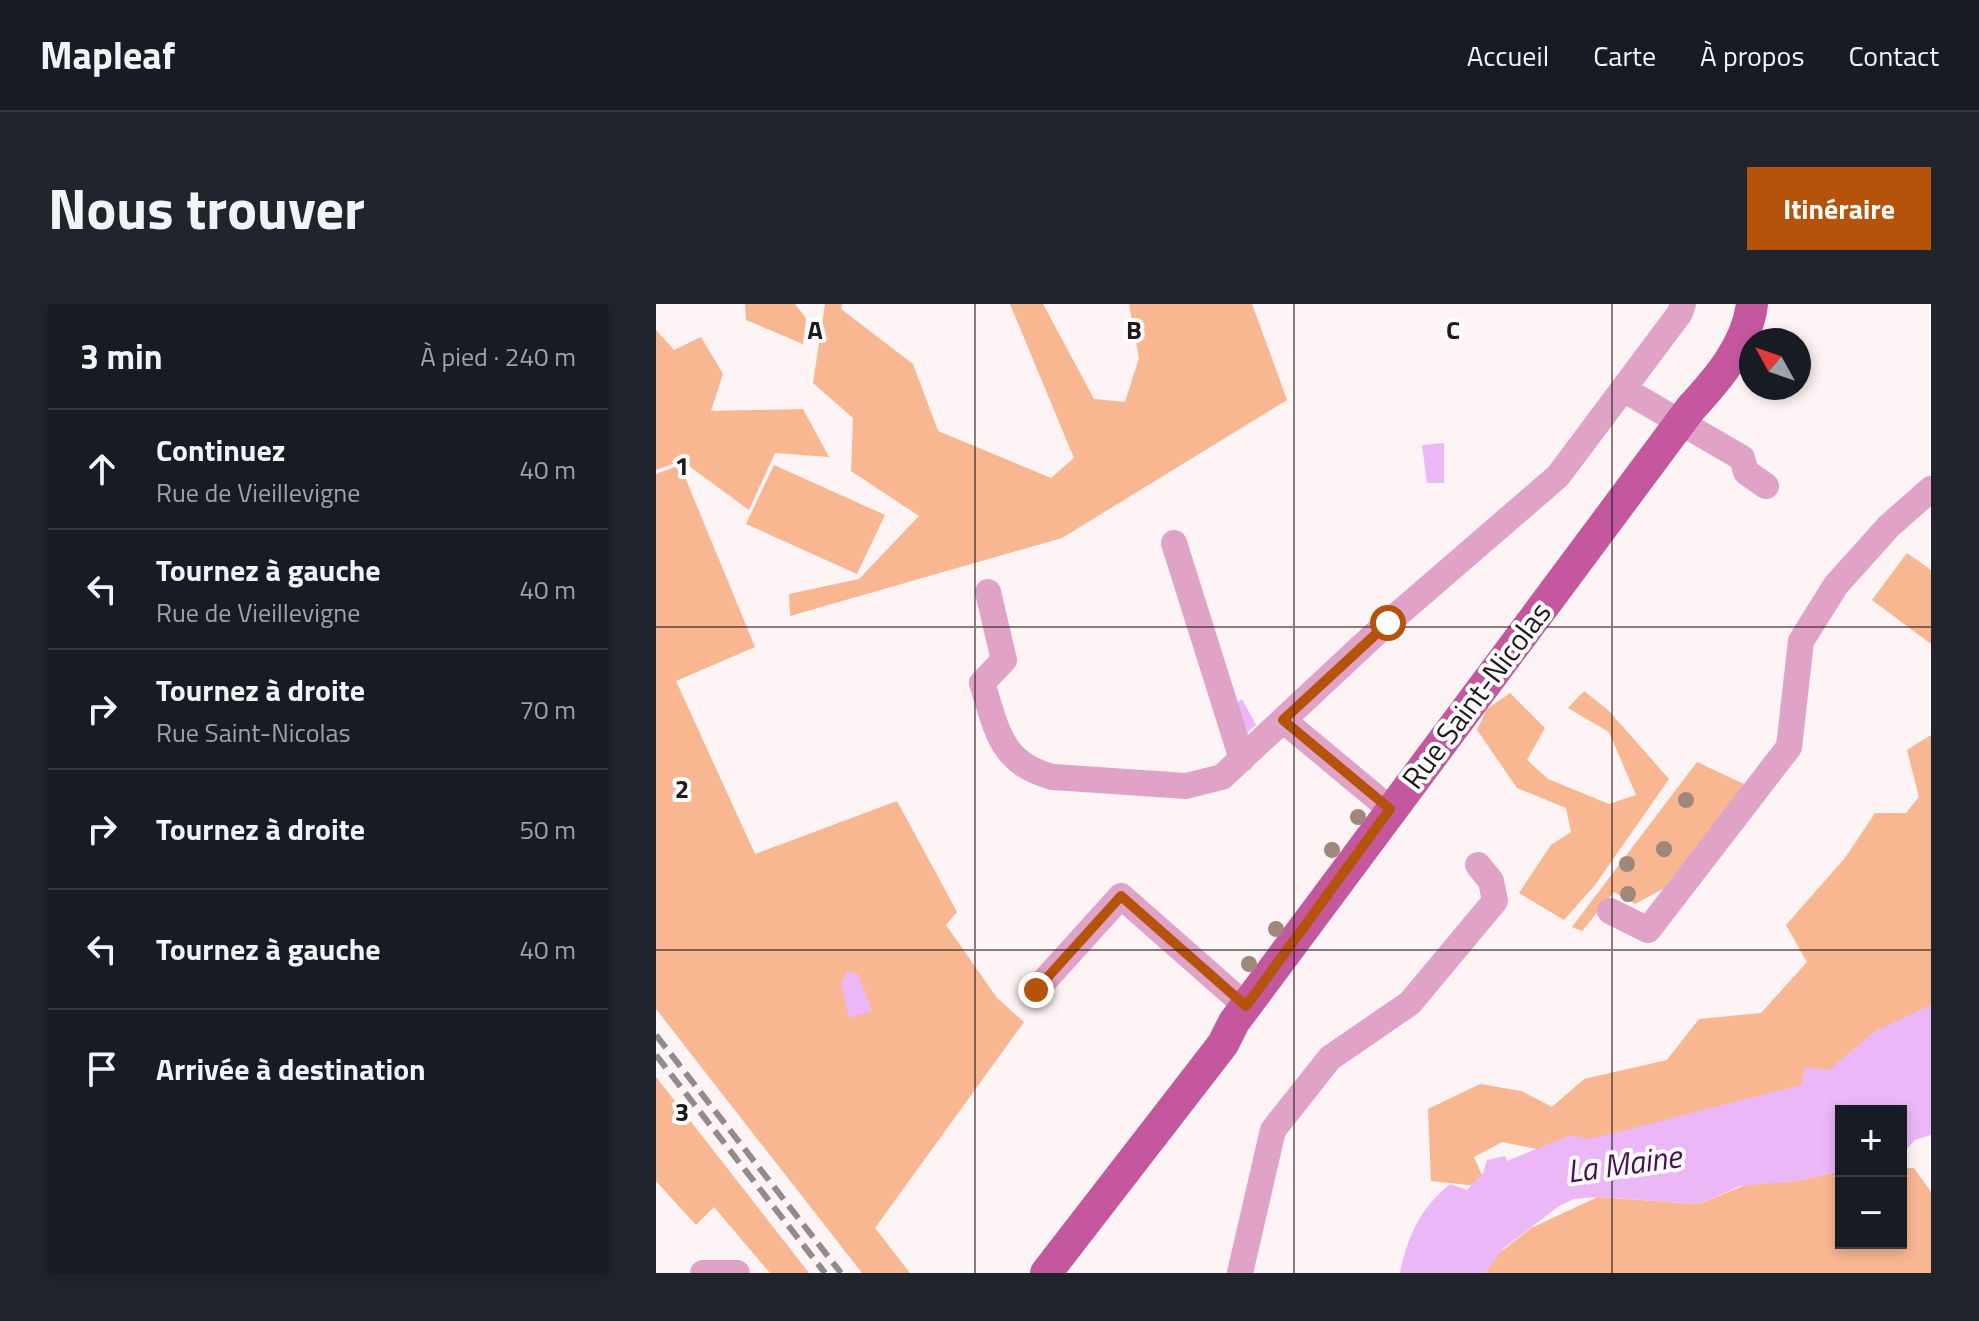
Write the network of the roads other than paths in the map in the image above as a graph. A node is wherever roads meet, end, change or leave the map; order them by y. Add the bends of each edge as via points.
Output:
1 (1683, 304) edge
2 (1736, 304) edge
3 (1752, 304) edge
4 (1623, 389) junction
5 (1685, 415) junction
6 (1766, 486) dead end
7 (1931, 489) edge
8 (1174, 543) dead end
9 (988, 592) dead end
10 (1283, 720) junction
11 (1242, 759) junction
12 (1390, 809) junction
13 (1478, 865) dead end
14 (1610, 911) dead end
15 (1036, 990) dead end
16 (1240, 1014) junction
17 (703, 1273) edge
18 (737, 1273) edge
19 (1046, 1273) edge
20 (1240, 1273) edge

1 - 4 street
2 - 5 main road, Rue Saint-Nicolas
3 - 5 main road, Rue Saint-Nicolas via 1732,356
4 - 5 street
4 - 10 street via 1558,476
5 - 6 street via 1742,458 1746,472
5 - 12 main road, Rue Saint-Nicolas
7 - 14 street via 1836,585 1801,641 1789,747 1648,930
8 - 11 street
9 - 11 street via 1004,660 982,683 1008,754 1053,777 1186,786 1222,777
10 - 11 street
10 - 12 street
12 - 16 main road, Rue Saint-Nicolas
13 - 20 street via 1491,881 1495,901 1410,1003 1330,1058 1273,1130
15 - 16 street via 1121,896
16 - 19 main road, Rue Saint-Nicolas via 1223,1044
17 - 18 street

